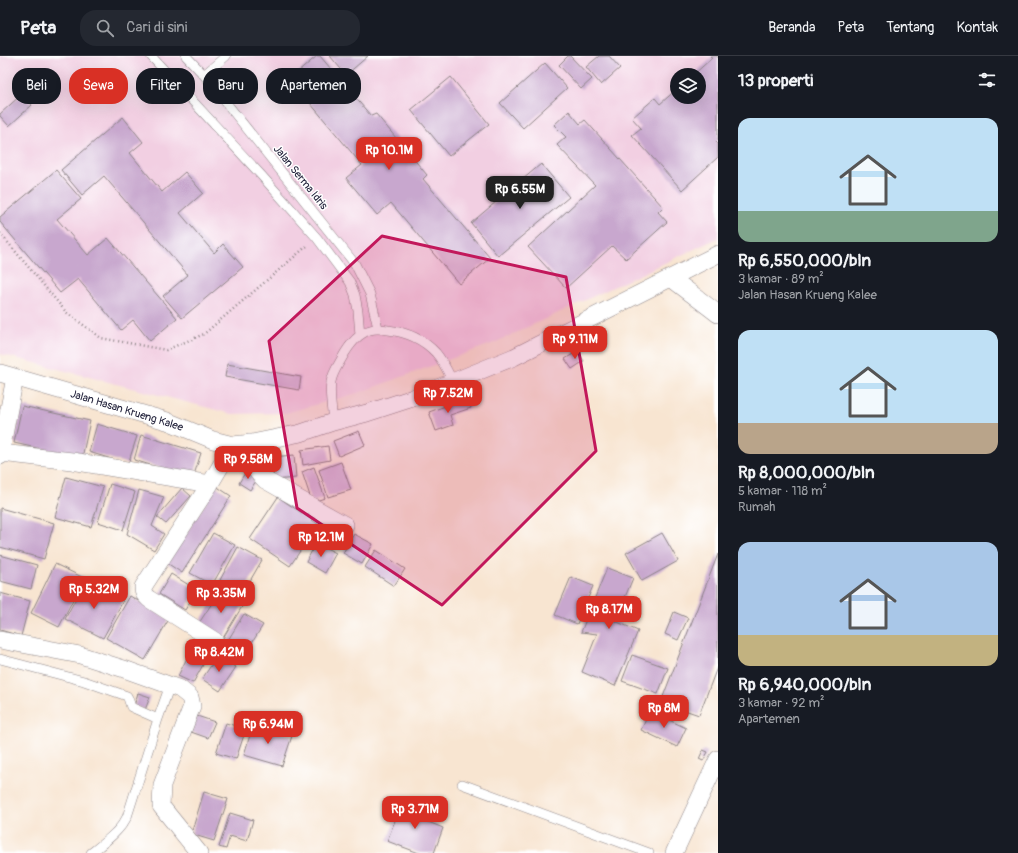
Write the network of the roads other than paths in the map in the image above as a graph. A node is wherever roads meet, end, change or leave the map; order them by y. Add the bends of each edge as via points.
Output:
1 (151, 56) edge
2 (186, 56) edge
3 (226, 56) edge
4 (212, 68) edge
5 (203, 74) edge
6 (227, 104) edge
7 (718, 254) edge
8 (671, 278) junction
9 (718, 314) edge
10 (378, 328) junction
11 (360, 335) junction
12 (8, 375) edge
13 (453, 382) junction
14 (333, 422) junction
15 (241, 444) junction
16 (0, 455) edge
17 (210, 484) junction
18 (345, 525) dead end
19 (0, 640) edge
20 (215, 641) dead end
21 (0, 659) edge
22 (170, 686) junction
23 (158, 719) junction
24 (716, 768) edge
25 (462, 784) dead end
26 (90, 853) edge
27 (199, 853) edge
28 (649, 853) edge
29 (674, 853) edge

1 - 11 lane via 317,238 350,282 355,295
2 - 5 lane, Jalan Serma Idris
3 - 4 lane
6 - 10 lane, Jalan Serma Idris via 355,264 370,294
7 - 8 street, Jalan Hasan Krueng Kalee
8 - 9 street
8 - 13 street, Jalan Hasan Krueng Kalee via 514,357
10 - 11 lane
10 - 13 lane via 414,336 427,345 436,353
11 - 14 lane via 345,353 331,382
12 - 15 street, Jalan Hasan Krueng Kalee via 167,420 213,440
12 - 16 street
13 - 14 street, Jalan Hasan Krueng Kalee via 407,400
14 - 15 street, Jalan Hasan Krueng Kalee via 301,433
15 - 17 street
15 - 18 street via 265,480
16 - 17 street via 72,461
17 - 20 street via 143,587 143,592 149,599
19 - 22 street via 80,655 124,668
21 - 23 lane via 84,681 127,696 131,707
22 - 23 lane
22 - 27 street via 188,694 192,706 162,785 161,806
23 - 26 lane via 123,824
24 - 29 street
25 - 28 lane

